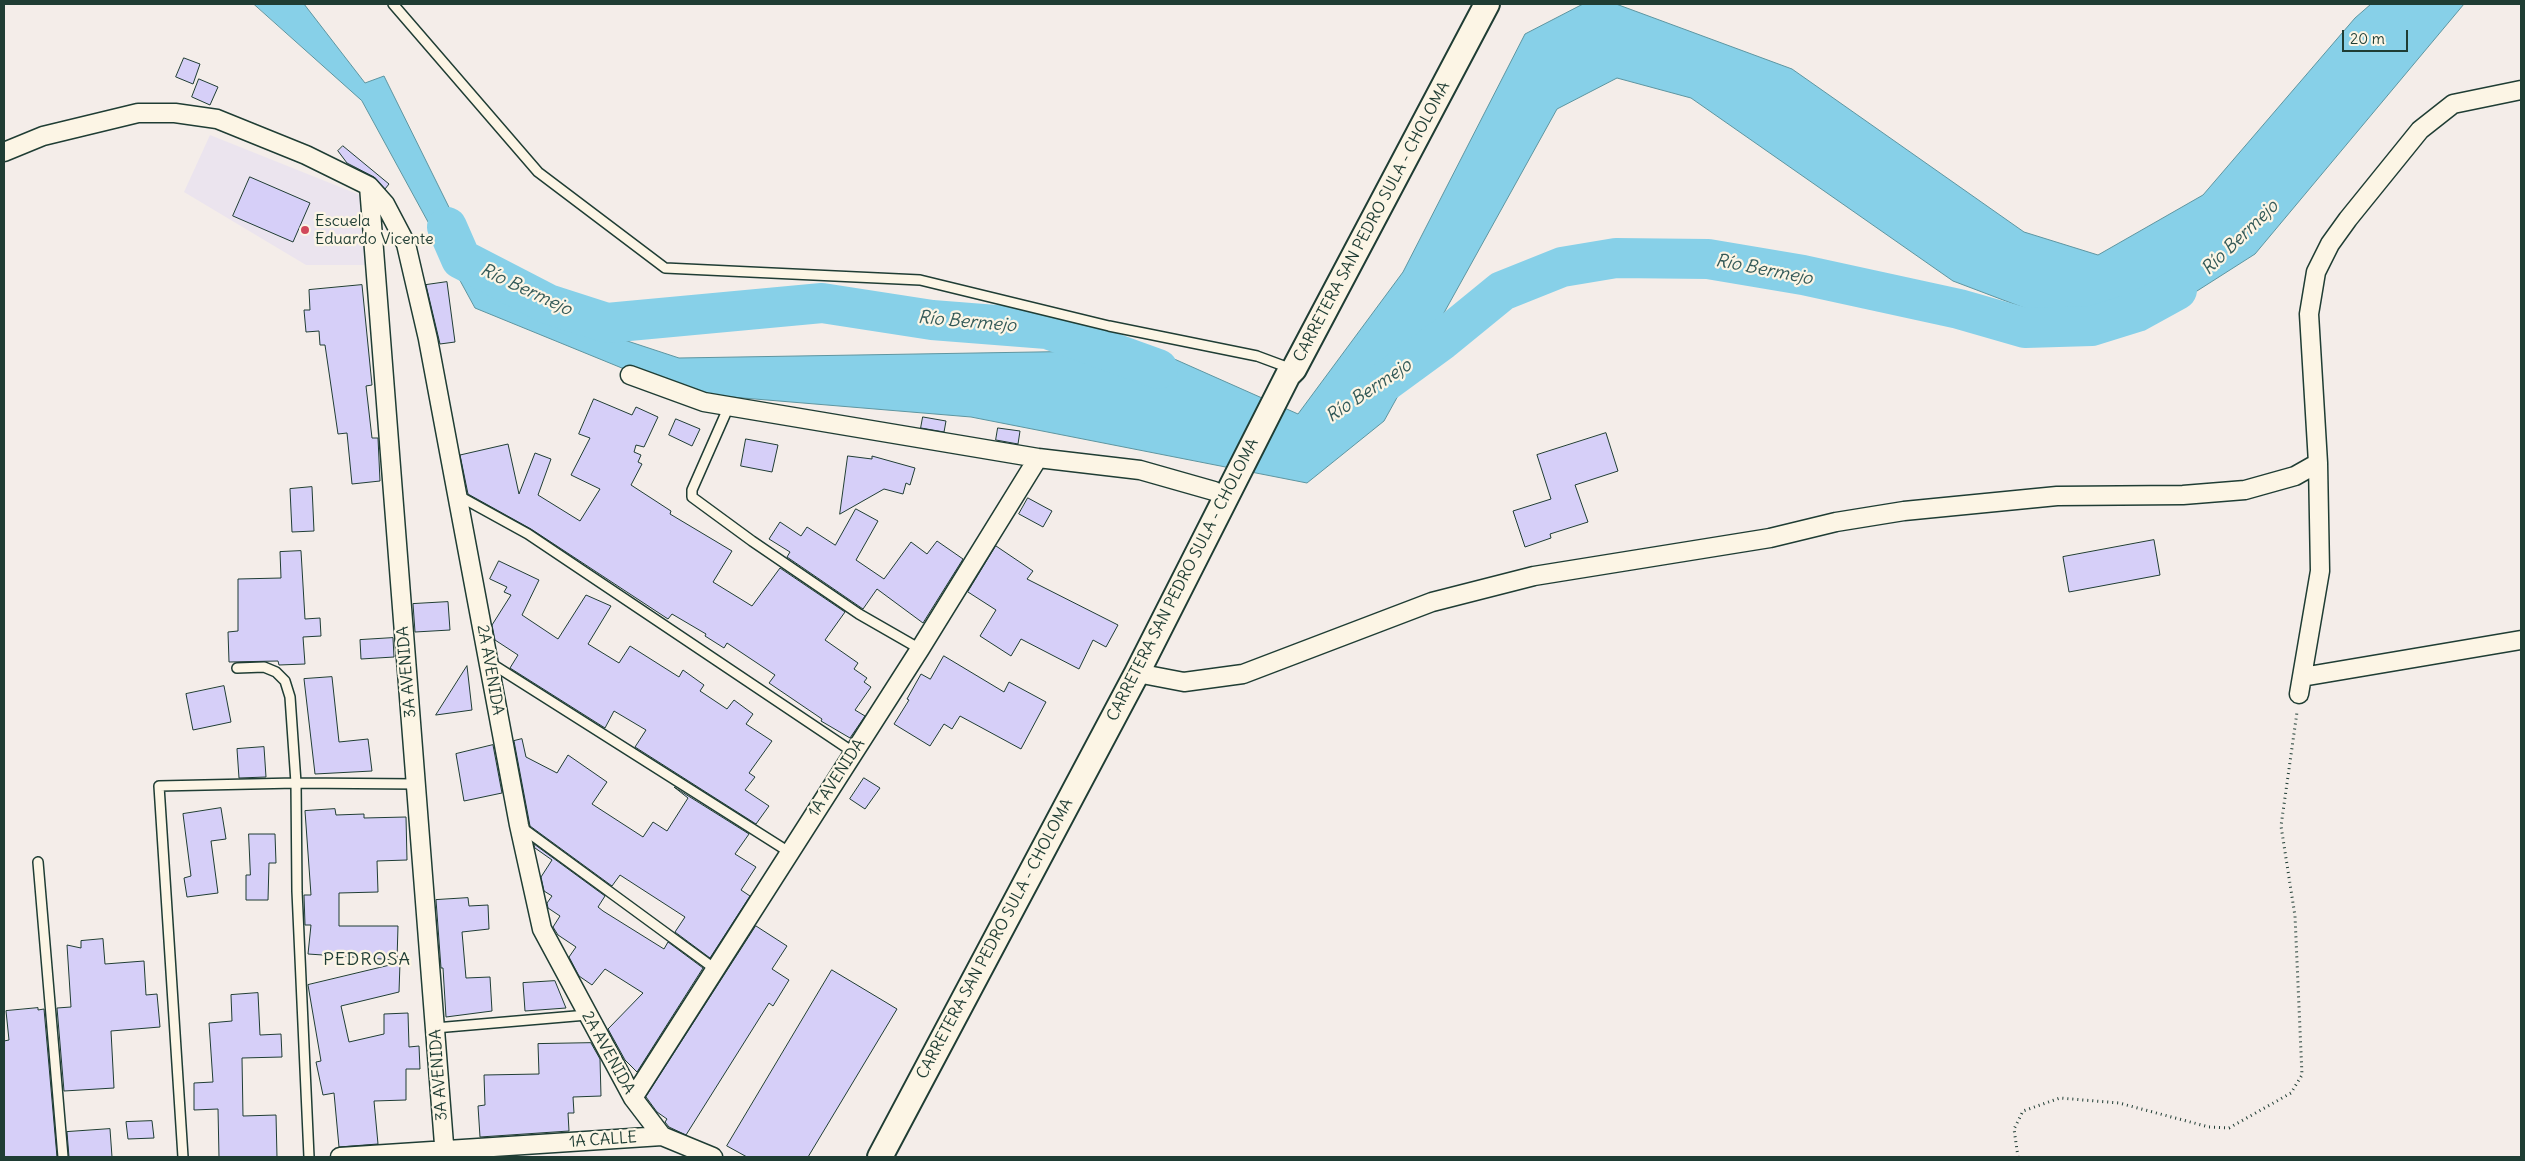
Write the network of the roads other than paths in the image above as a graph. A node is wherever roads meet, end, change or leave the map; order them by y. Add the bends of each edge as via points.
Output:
1 (393, 4) edge
2 (1487, 4) edge
3 (2521, 90) edge
4 (4, 152) edge
5 (369, 186) junction
6 (1291, 372) junction
7 (630, 375) dead end
8 (728, 406) junction
9 (1038, 458) junction
10 (2318, 463) junction
11 (1229, 490) junction
12 (459, 496) junction
13 (2521, 640) edge
14 (920, 649) junction
15 (488, 661) junction
16 (237, 668) dead end
17 (1136, 673) junction
18 (2302, 677) junction
19 (2300, 694) road end
20 (853, 752) junction
21 (296, 783) junction
22 (416, 784) junction
23 (519, 825) junction
24 (789, 852) junction
25 (38, 862) dead end
26 (715, 969) junction
27 (587, 1016) junction
28 (435, 1028) junction
29 (633, 1098) junction
30 (662, 1136) junction
31 (445, 1154) edge
32 (63, 1157) edge
33 (183, 1157) edge
34 (309, 1157) edge
35 (340, 1157) edge
36 (713, 1157) edge
37 (880, 1157) edge

1 - 6 lane via 538,172 665,268 920,280 1109,326 1257,356
2 - 6 main road, CARRETERA SAN PEDRO SULA - CHOLOMA
3 - 10 street via 2453,104 2420,130 2330,244 2316,272 2308,314
4 - 5 street via 43,136 98,122 138,113 175,113 217,118
5 - 12 street, 2A AVENIDA via 385,204 406,244
5 - 22 street, 3A AVENIDA
6 - 11 main road, CARRETERA SAN PEDRO SULA - CHOLOMA
7 - 8 street via 704,402
8 - 9 street
8 - 14 lane via 692,490 692,497 859,614
9 - 11 street via 1140,470 1214,491
9 - 14 street, 1A AVENIDA
10 - 17 street via 2295,476 2245,490 2183,495 2057,496 1904,511 1836,522 1770,538 1622,560 1525,578 1432,602 1243,674 1184,682
10 - 18 street via 2320,571
11 - 17 main road, CARRETERA SAN PEDRO SULA - CHOLOMA
12 - 15 street, 2A AVENIDA
12 - 20 lane via 528,534
13 - 18 street
14 - 20 street, 1A AVENIDA
15 - 23 street, 2A AVENIDA
15 - 24 lane
16 - 21 lane via 264,667 285,681 290,697
17 - 37 main road, CARRETERA SAN PEDRO SULA - CHOLOMA
18 - 19 street
20 - 24 street, 1A AVENIDA
21 - 22 lane
21 - 33 lane via 159,786
21 - 34 lane via 297,891
22 - 28 street, 3A AVENIDA
23 - 26 lane
23 - 27 street, 2A AVENIDA via 542,929
24 - 26 street, 1A AVENIDA
25 - 32 lane
26 - 29 street, 1A AVENIDA
27 - 28 lane
27 - 29 street, 2A AVENIDA
28 - 31 street, 3A AVENIDA
29 - 30 street, 2A AVENIDA
30 - 31 street, 1A CALLE
30 - 36 street, 1A CALLE
31 - 35 street, 1A CALLE

